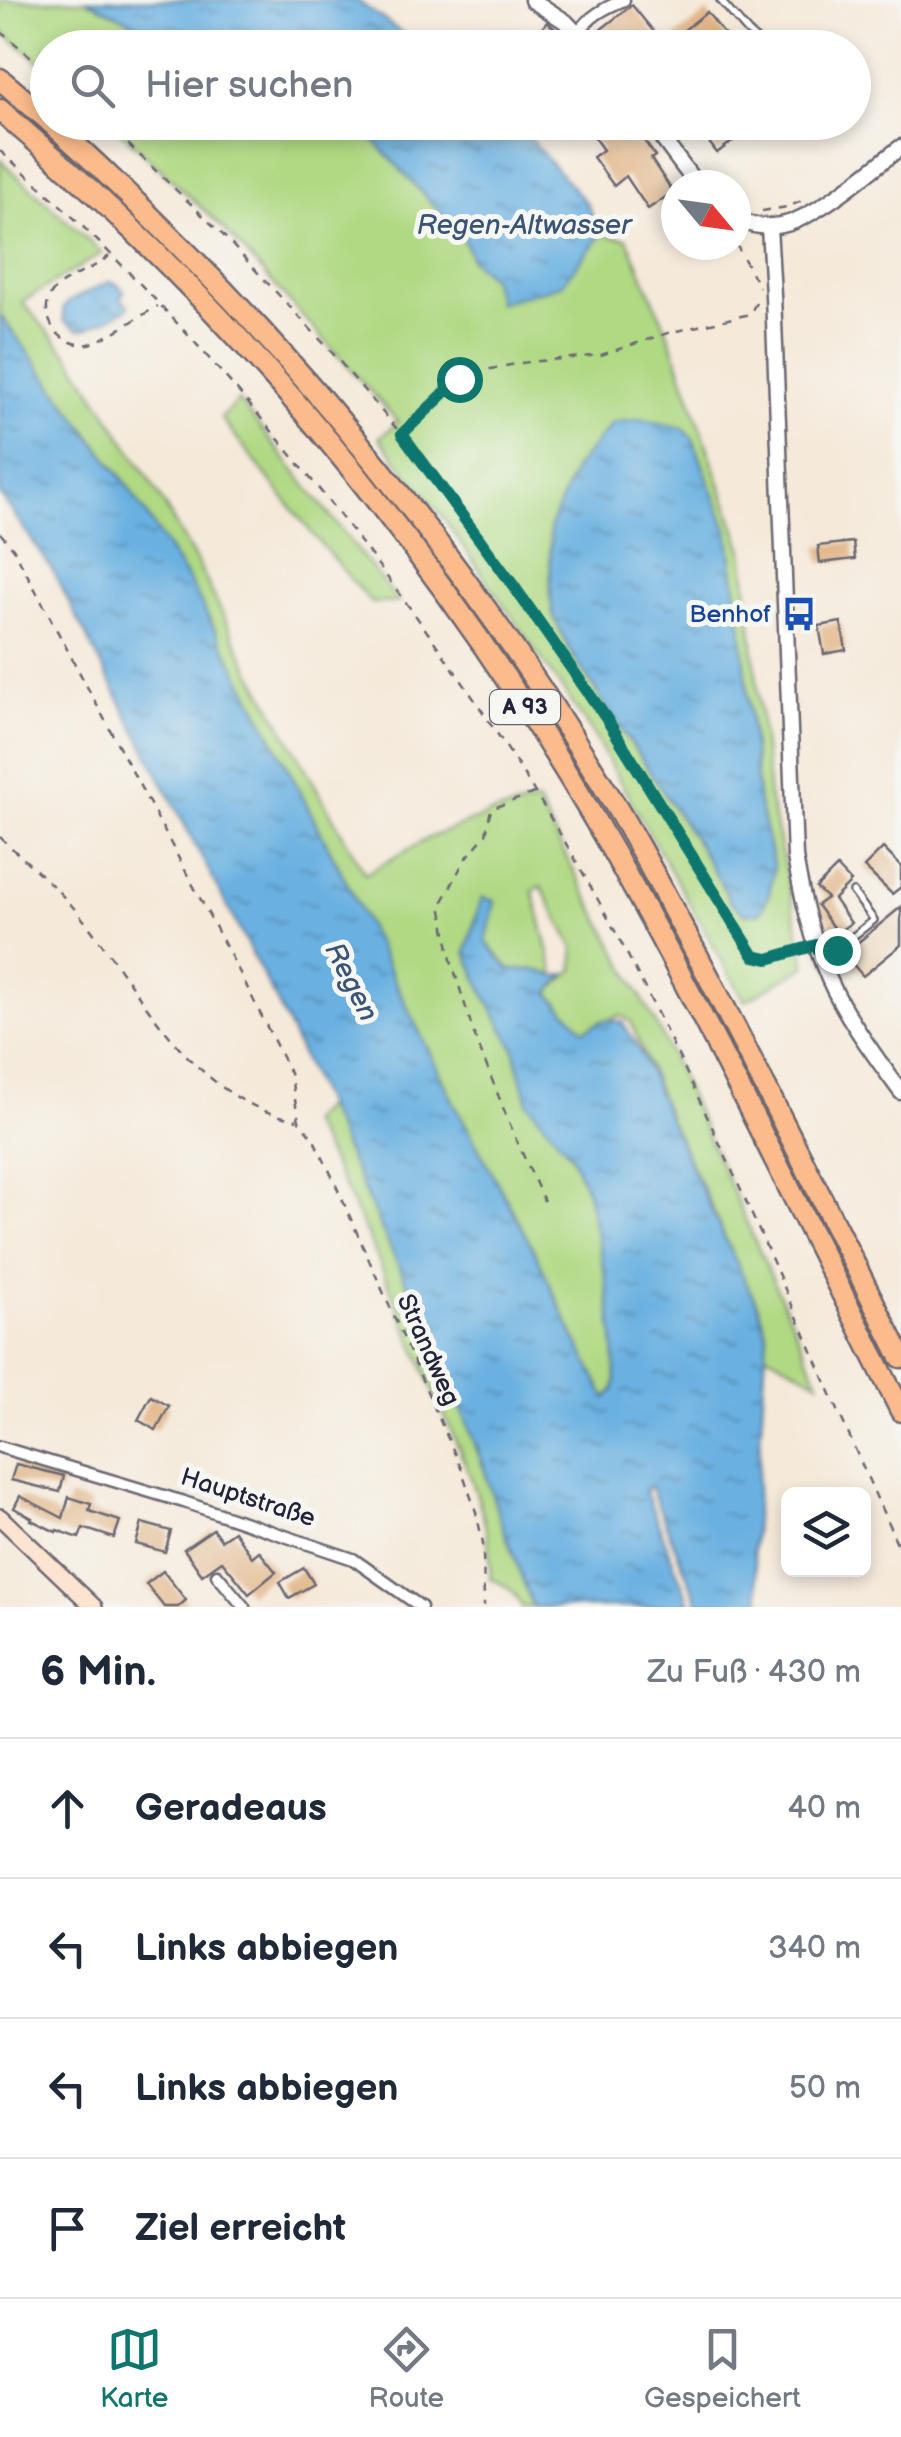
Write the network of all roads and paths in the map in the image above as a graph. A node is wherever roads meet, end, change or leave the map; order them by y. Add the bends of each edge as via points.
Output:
1 (534, 0) edge
2 (592, 0) edge
3 (624, 0) edge
4 (720, 0) edge
5 (604, 8) junction
6 (574, 30) edge
7 (580, 30) edge
8 (746, 30) edge
9 (0, 32) edge
10 (30, 56) edge
11 (0, 79) edge
12 (30, 105) edge
13 (0, 110) edge
14 (30, 137) edge
15 (34, 140) edge
16 (70, 140) edge
17 (124, 140) edge
18 (663, 140) edge
19 (901, 147) edge
20 (0, 152) edge
21 (686, 170) edge
22 (812, 196) dead end
23 (759, 212) dead end
24 (751, 226) edge
25 (769, 227) junction
26 (110, 255) junction
27 (744, 260) edge
28 (159, 305) junction
29 (402, 434) junction
30 (0, 532) edge
31 (536, 792) junction
32 (0, 837) edge
33 (853, 892) dead end
34 (818, 948) junction
35 (901, 1092) edge
36 (299, 1120) junction
37 (544, 1201) dead end
38 (901, 1358) edge
39 (901, 1411) edge
40 (0, 1446) edge
41 (0, 1517) edge
42 (901, 1552) edge
43 (217, 1575) dead end
44 (94, 1607) edge
45 (244, 1607) edge
46 (421, 1607) edge
47 (484, 1607) edge

1 - 6 street
2 - 5 street
3 - 5 street
4 - 8 lane
5 - 7 street
9 - 10 path
11 - 12 highway, A 93
13 - 14 highway, A 93
15 - 39 highway, A 93 via 121,218 312,423 446,592 534,720 683,979
16 - 38 highway, A 93 via 253,320 466,579 653,872
17 - 29 path via 233,245
18 - 21 street
19 - 25 street via 809,213
20 - 26 path
22 - 23 path
24 - 25 street
25 - 34 street via 795,856
26 - 28 path
26 - 28 path via 48,297 52,328 72,344 90,344
27 - 29 path via 762,293 750,314 602,356 520,362 459,379
28 - 31 path via 335,508
29 - 34 path via 606,718 754,956
30 - 36 path via 242,975 290,1073
31 - 37 path via 491,809 486,834 441,904 475,1037
31 - 42 path via 686,1073
32 - 36 path via 72,906 209,1078 271,1116
33 - 34 lane via 874,920 837,950
34 - 35 street via 842,1006
36 - 47 path, Strandweg via 331,1174 460,1468 483,1543
40 - 46 street, Hauptstraße via 353,1559
41 - 44 main road
43 - 45 street

